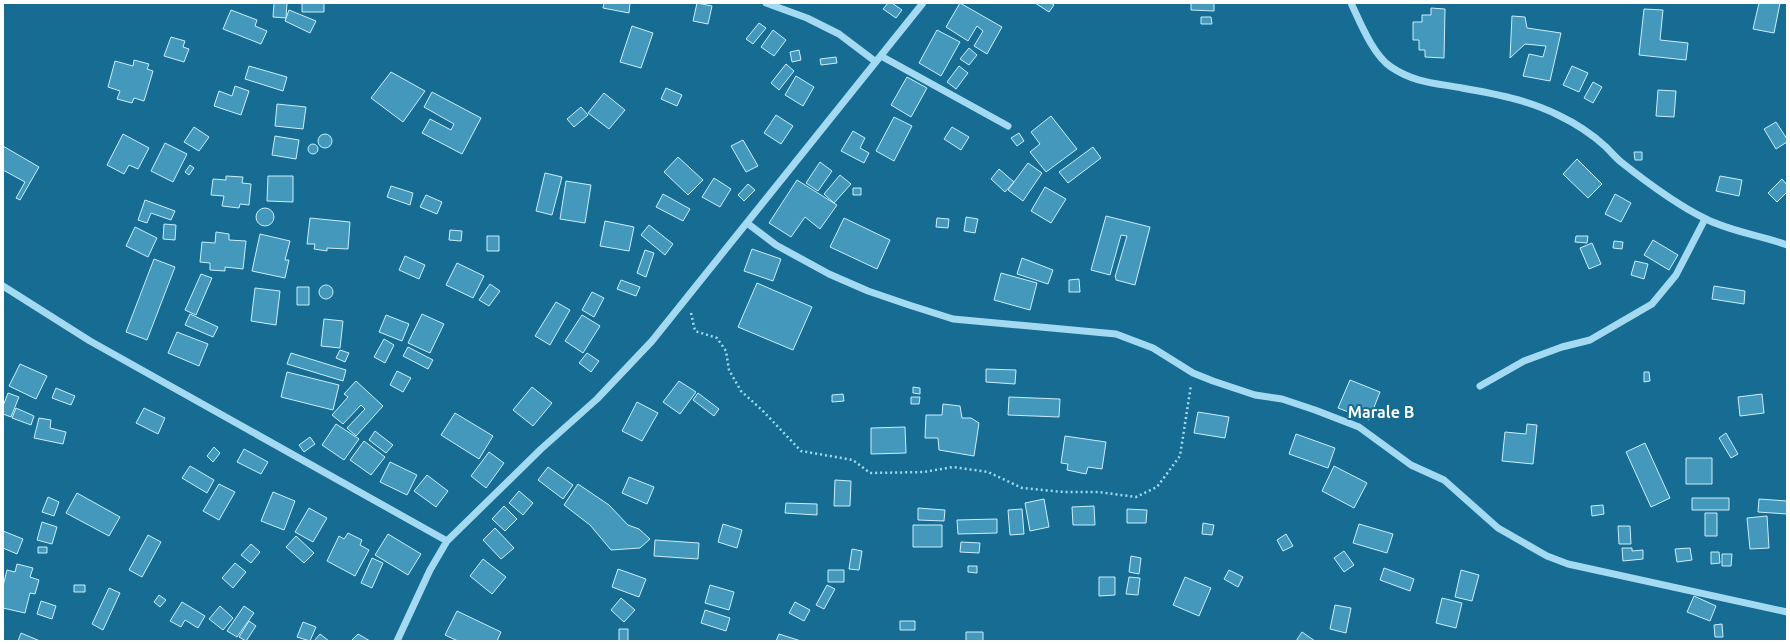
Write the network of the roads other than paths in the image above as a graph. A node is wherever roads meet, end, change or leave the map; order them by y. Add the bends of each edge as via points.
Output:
1 (766, 3) edge
2 (923, 3) edge
3 (1351, 3) edge
4 (878, 59) junction
5 (1008, 126) dead end
6 (1705, 219) junction
7 (747, 223) junction
8 (1787, 245) edge
9 (3, 286) edge
10 (1480, 386) dead end
11 (447, 540) junction
12 (1787, 612) edge
13 (397, 641) edge

1 - 4 street via 807,18 839,34
2 - 4 street
3 - 6 street via 1371,42 1389,66 1418,81 1508,96 1559,115 1583,129 1620,161 1668,196
4 - 5 street
4 - 7 street
6 - 8 street via 1729,229
6 - 10 street via 1679,270 1652,304 1590,340 1524,361
7 - 11 street via 652,341 626,369
7 - 12 street via 776,245 829,274 909,305 953,319 1116,334 1153,348 1193,373 1255,395 1315,410 1358,427 1411,465 1444,480 1498,528 1547,556 1568,564
9 - 11 street via 90,340
11 - 13 street

